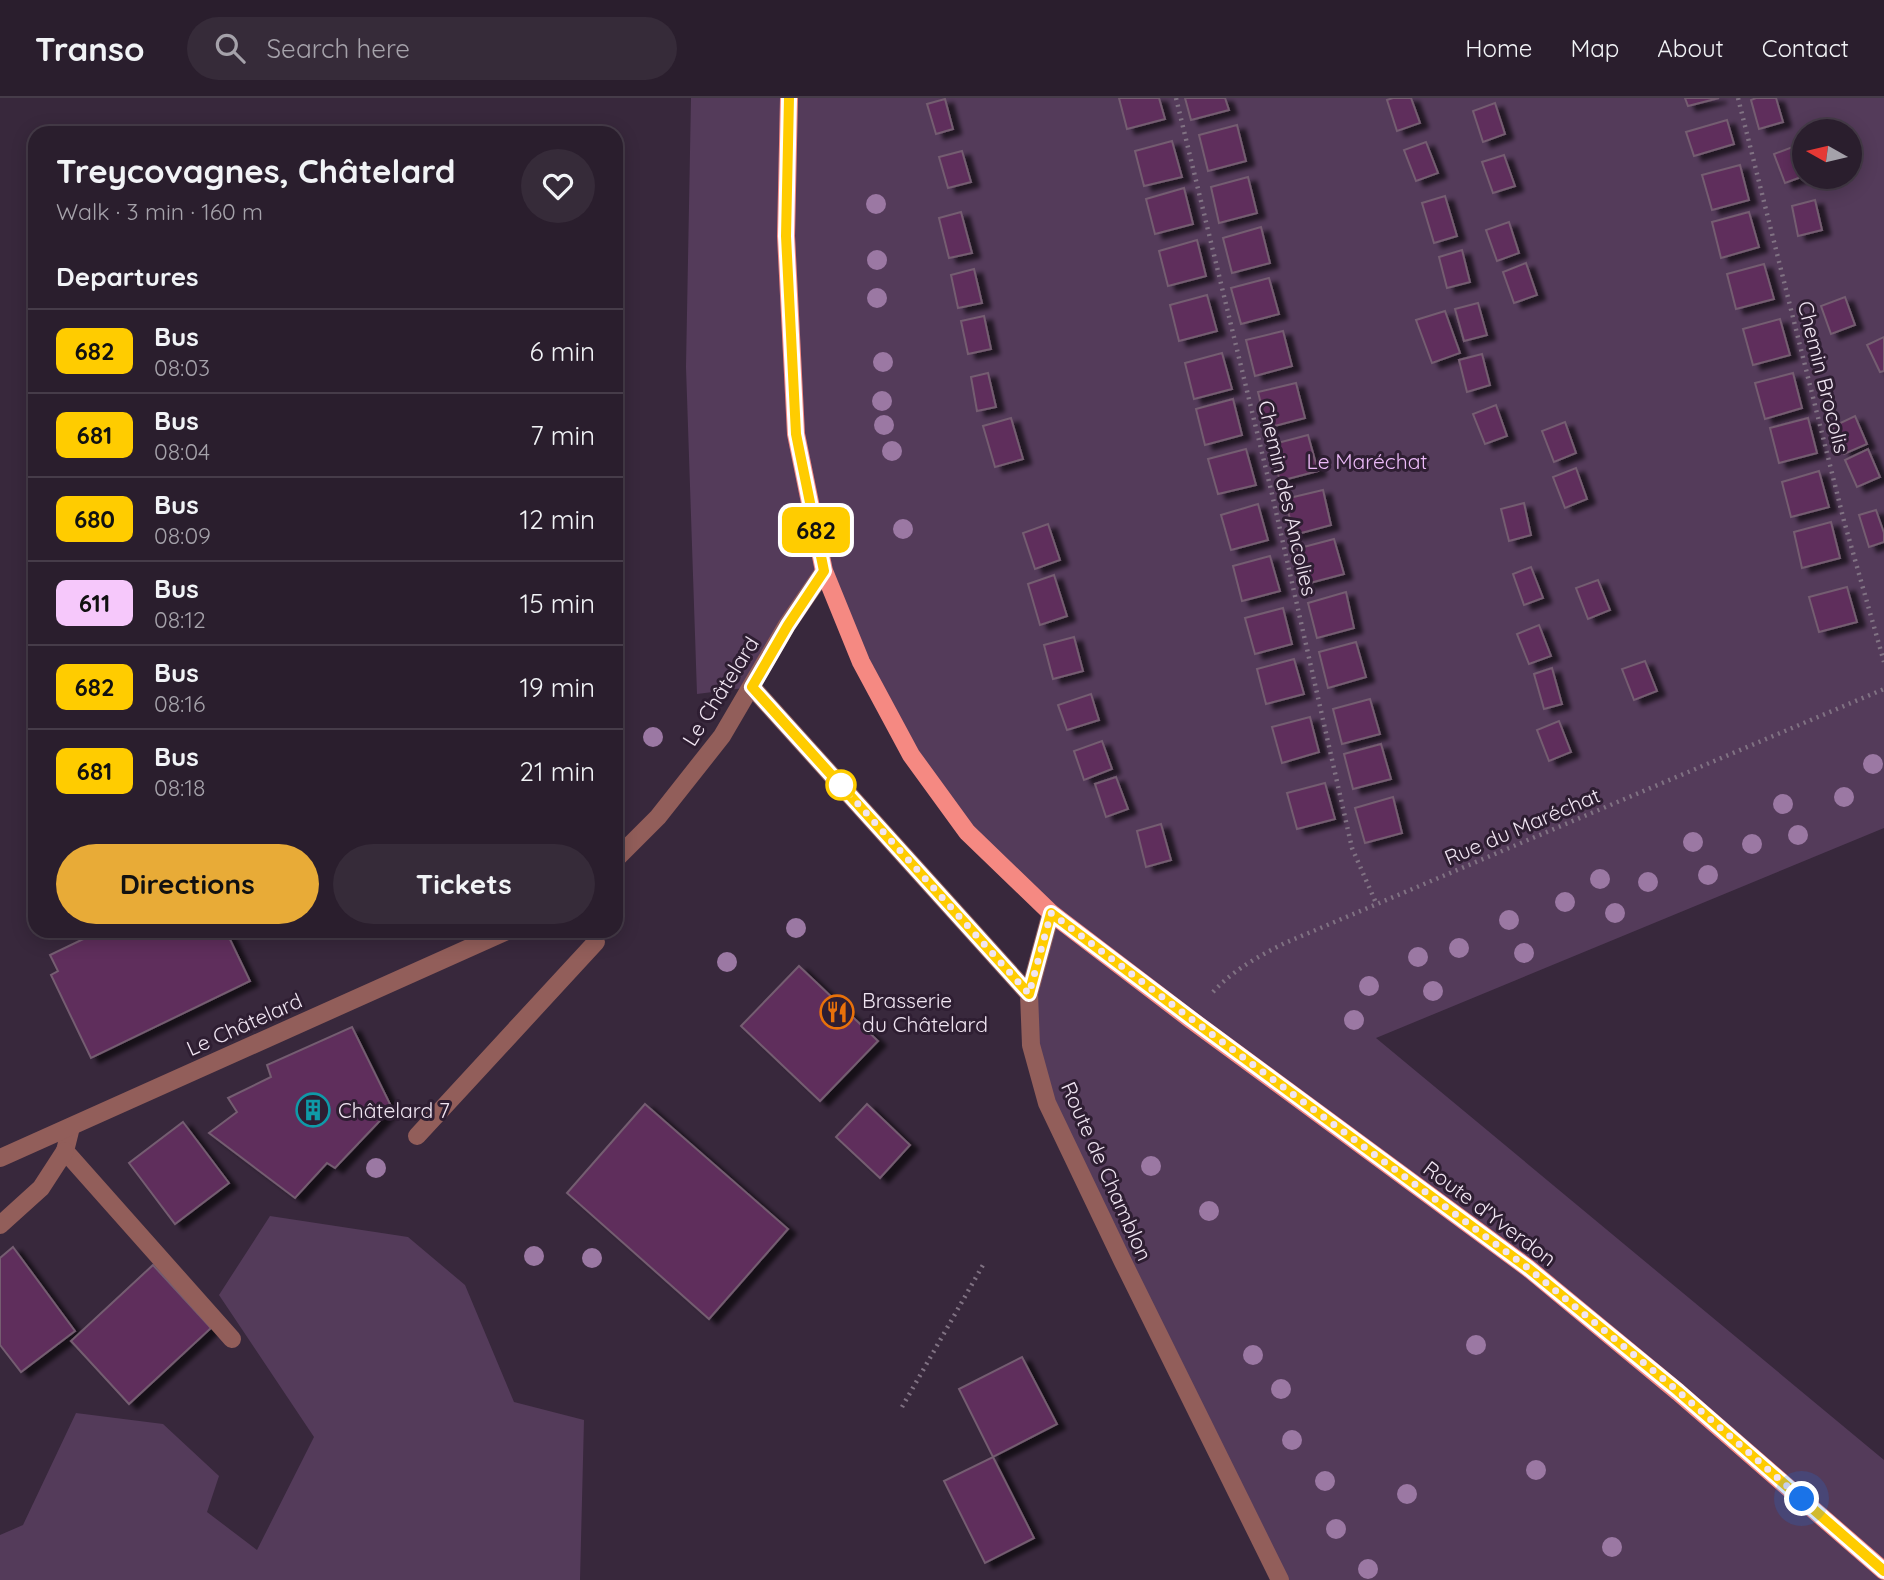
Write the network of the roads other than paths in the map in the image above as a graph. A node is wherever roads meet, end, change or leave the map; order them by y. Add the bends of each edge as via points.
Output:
1 (789, 98) edge
2 (824, 571) junction
3 (752, 687) junction
4 (623, 852) edge
5 (1051, 913) junction
6 (491, 938) edge
7 (596, 942) dead end
8 (1029, 994) junction
9 (71, 1127) junction
10 (417, 1136) dead end
11 (65, 1151) junction
12 (0, 1158) edge
13 (0, 1225) edge
14 (232, 1339) dead end
15 (1884, 1571) edge
16 (1280, 1580) edge

1 - 2 main road via 786,236 796,434
2 - 3 street, Le Châtelard
2 - 5 main road via 861,662 911,755 967,832
3 - 4 street, Le Châtelard via 722,736 658,817
3 - 8 street
5 - 8 street, Route de Chamblon
5 - 15 main road, Route d'Yverdon via 1528,1268 1678,1391
6 - 9 street, Le Châtelard
7 - 10 street
8 - 16 street, Route de Chamblon via 1031,1045 1047,1103
9 - 11 street
9 - 12 street, Le Châtelard
11 - 13 street via 41,1188
11 - 14 street

